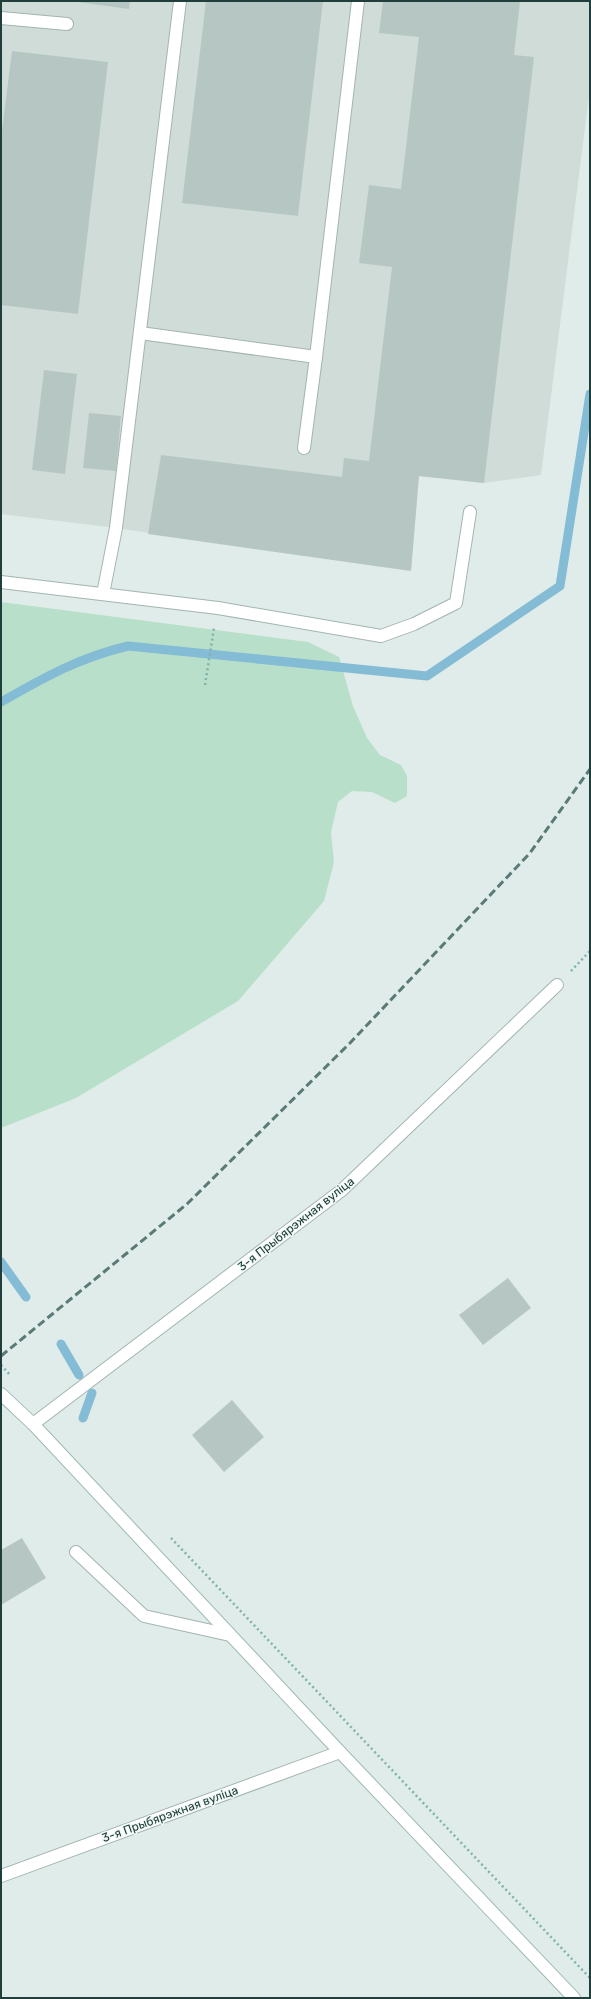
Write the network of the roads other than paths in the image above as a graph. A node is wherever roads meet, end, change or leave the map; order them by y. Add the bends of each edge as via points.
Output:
1 (180, 1) edge
2 (358, 1) edge
3 (1, 18) edge
4 (67, 24) dead end
5 (140, 333) junction
6 (316, 357) junction
7 (304, 448) dead end
8 (470, 512) dead end
9 (1, 582) edge
10 (103, 594) junction
11 (557, 985) road end
12 (1, 1394) edge
13 (33, 1424) junction
14 (76, 1552) dead end
15 (230, 1635) junction
16 (340, 1752) junction
17 (1, 1876) edge
18 (574, 1998) edge

1 - 5 street
2 - 6 street
3 - 4 street
5 - 6 street
5 - 10 street via 116,528
6 - 7 street
8 - 10 street via 456,603 414,624 381,636 218,608
9 - 10 street
11 - 13 street, 3-я Прыбярэжная вуліца via 342,1190
12 - 13 street
13 - 15 street
14 - 15 street via 144,1616
15 - 16 street
16 - 17 street, 3-я Прыбярэжная вуліца
16 - 18 street

